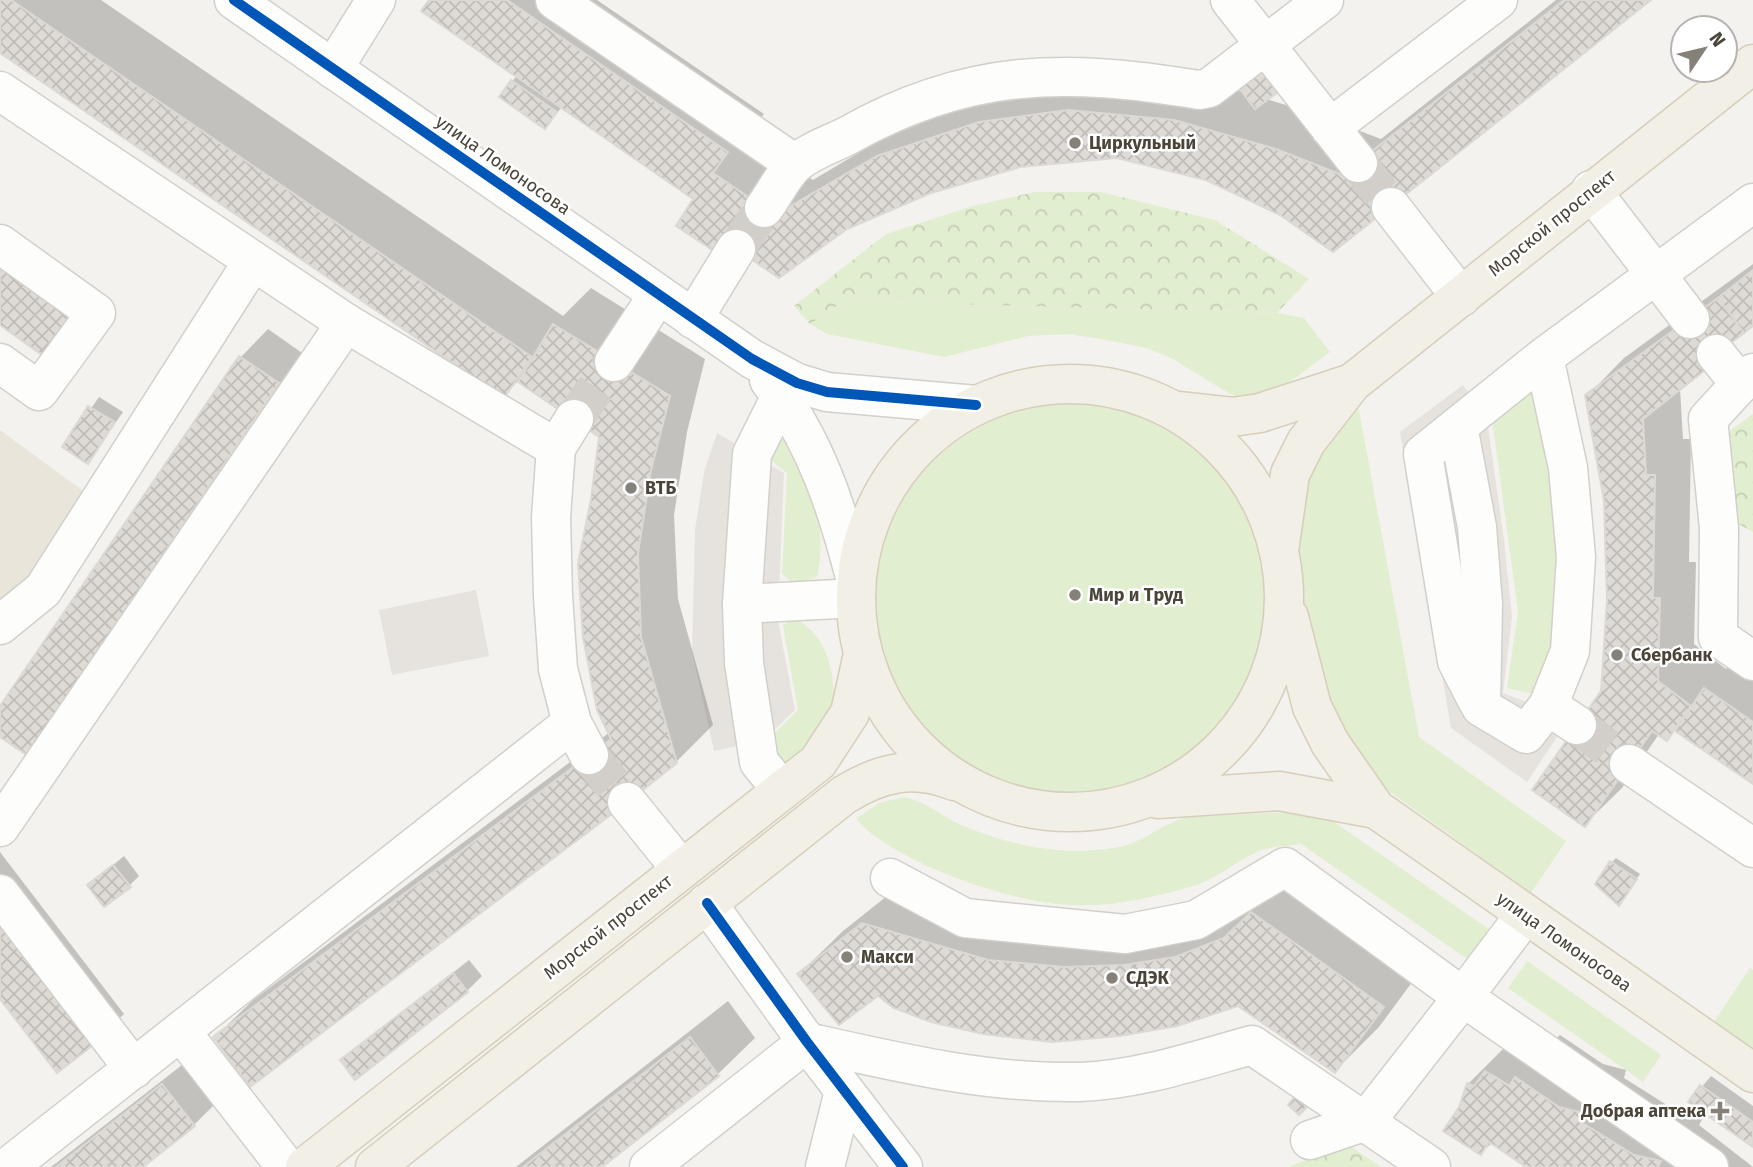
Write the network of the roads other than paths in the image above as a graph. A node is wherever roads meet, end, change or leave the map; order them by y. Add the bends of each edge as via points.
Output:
1 (234, 0) edge
2 (376, 0) edge
3 (555, 0) edge
4 (1230, 0) edge
5 (1324, 0) edge
6 (1498, 0) edge
7 (1265, 46) junction
8 (1753, 64) edge
9 (333, 69) junction
10 (0, 91) edge
11 (1330, 128) junction
12 (1357, 163) tunnel mouth
13 (795, 164) junction
14 (1591, 190) junction
15 (1753, 202) edge
16 (1391, 207) tunnel mouth
17 (764, 208) tunnel mouth
18 (0, 244) edge
19 (736, 248) tunnel mouth
20 (253, 261) junction
21 (1656, 276) junction
22 (658, 295) junction
23 (1461, 297) junction
24 (1689, 318) dead end
25 (693, 319) junction
26 (345, 323) junction
27 (1716, 354) dead end
28 (1544, 357) junction
29 (752, 359) junction
30 (614, 362) tunnel mouth
31 (0, 363) edge
32 (1746, 378) edge
33 (1352, 383) junction
34 (781, 396) junction
35 (976, 405) junction
36 (1175, 411) junction
37 (1280, 553) junction
38 (856, 589) junction
39 (1284, 598) junction
40 (742, 604) junction
41 (0, 625) edge
42 (863, 654) junction
43 (1753, 661) edge
44 (1629, 764) tunnel mouth
45 (782, 790) junction
46 (976, 790) junction
47 (627, 802) tunnel mouth
48 (1135, 802) junction
49 (1376, 809) junction
50 (0, 827) edge
51 (1753, 848) edge
52 (681, 869) junction
53 (890, 878) dead end
54 (0, 894) edge
55 (707, 903) junction
56 (1525, 915) junction
57 (1463, 997) junction
58 (182, 1033) junction
59 (807, 1042) junction
60 (134, 1069) junction
61 (1753, 1073) edge
62 (844, 1091) junction
63 (1366, 1121) junction
64 (1310, 1140) dead end
65 (8, 1167) edge
66 (286, 1167) edge
67 (304, 1167) edge
68 (375, 1167) edge
69 (649, 1167) edge
70 (825, 1167) edge
71 (902, 1167) edge
72 (1431, 1167) edge
73 (1709, 1167) edge

1 - 9 street, улица Ломоносова
2 - 9 street
3 - 13 street
4 - 7 street
5 - 7 street
6 - 11 street
7 - 11 street
7 - 13 street via 1209,88 1199,90 1134,79 1067,75 1022,78 934,96 892,110
8 - 14 main road, Морской проспект
9 - 22 street, улица Ломоносова
10 - 20 street
11 - 12 street
13 - 17 street
14 - 21 street
14 - 23 main road, Морской проспект
15 - 21 street
16 - 23 street
18 - 31 street via 96,313 40,391
19 - 25 street
20 - 26 street
20 - 41 street via 43,590
21 - 24 street
21 - 28 street
22 - 25 street, улица Ломоносова
22 - 30 street
23 - 33 main road, Морской проспект
25 - 29 street, улица Ломоносова
26 - 50 street
26 - 58 street via 565,434 551,517 553,596 558,668 581,739
27 - 32 street
28 - 28 street via 1458,426 1477,527 1483,604 1481,707 1526,734 1563,715 1576,557 1567,468
29 - 34 street
29 - 35 street via 797,383 827,392
32 - 43 street via 1708,419 1719,528 1718,637
33 - 36 main road via 1260,413 1233,417
33 - 37 main road via 1306,442 1290,474
34 - 38 street via 834,496
34 - 40 street via 752,454
35 - 36 main road via 1044,384 1082,383 1127,391
35 - 38 main road via 931,434 896,472 869,523
36 - 37 main road via 1198,425 1245,474 1271,522
37 - 39 main road
38 - 40 street
38 - 42 main road
39 - 48 main road via 1274,663 1245,720 1203,766
39 - 49 main road via 1312,707 1329,743
40 - 45 street via 744,663 759,762
42 - 45 main road, Морской проспект via 850,713 818,762
42 - 46 main road via 878,694 910,740 938,766
44 - 51 street
45 - 52 main road, Морской проспект
46 - 48 main road via 1010,803 1057,811 1100,810
46 - 55 main road via 914,770 876,778 844,795
47 - 52 street
48 - 49 main road via 1279,791
49 - 56 main road, улица Ломоносова
52 - 55 main road
52 - 67 main road, Морской проспект
53 - 57 street via 965,918 1125,934 1196,920 1285,867
54 - 60 street
55 - 59 street
55 - 68 main road
56 - 57 street
56 - 61 main road, улица Ломоносова
57 - 63 street
57 - 73 street
58 - 60 street
58 - 66 street
59 - 62 street
59 - 63 street via 906,1064 1001,1078 1082,1082 1152,1071 1252,1045
59 - 69 street
60 - 65 street
62 - 70 street
62 - 71 street
63 - 64 street
63 - 72 street

